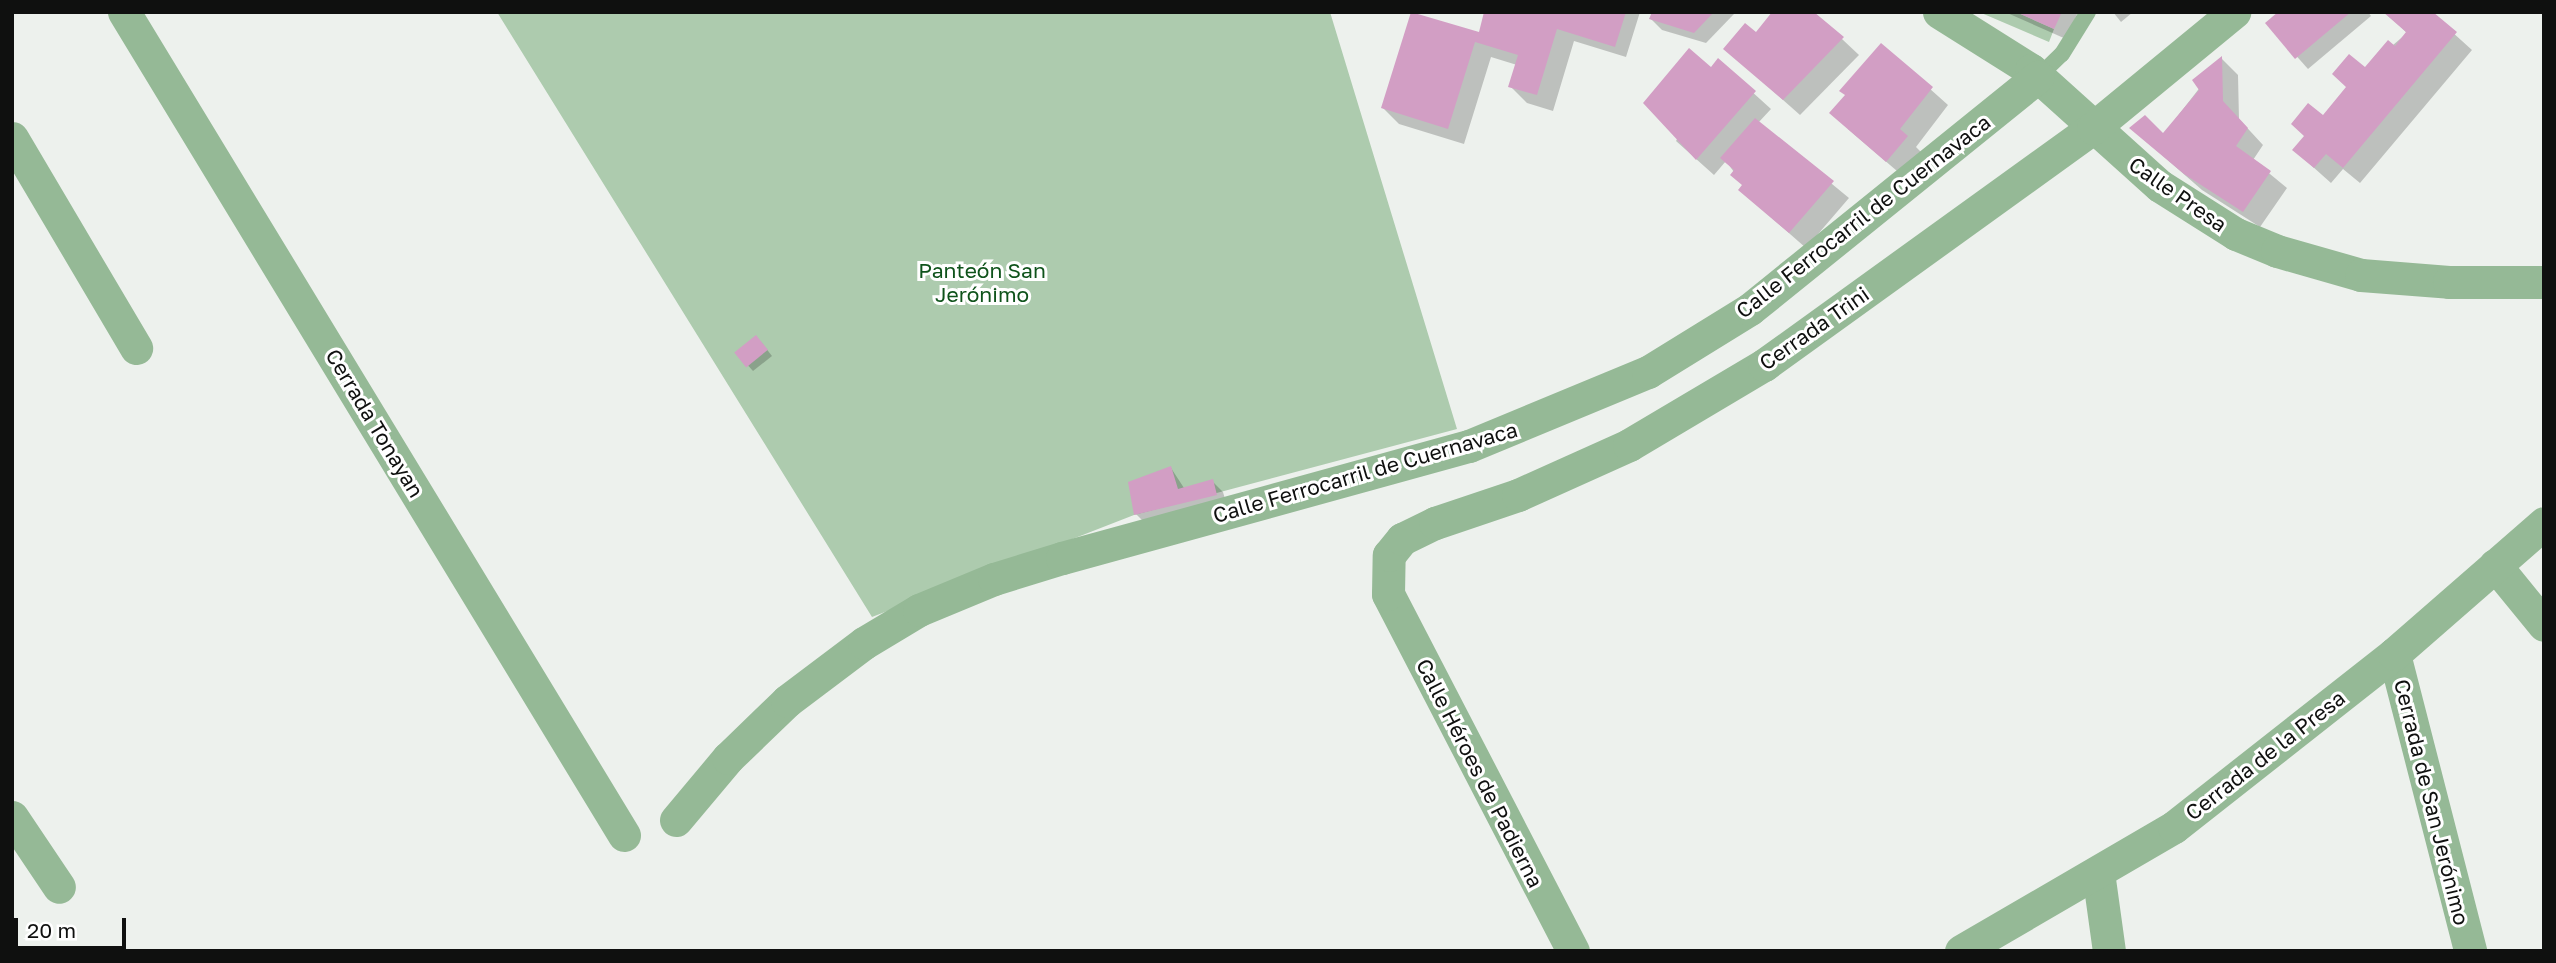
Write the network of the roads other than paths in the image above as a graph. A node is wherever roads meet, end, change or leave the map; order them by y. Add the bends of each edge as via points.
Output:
1 (124, 12) edge
2 (1939, 12) edge
3 (2088, 12) edge
4 (2234, 12) edge
5 (2038, 77) junction
6 (2093, 128) junction
7 (12, 138) edge
8 (2544, 282) edge
9 (136, 348) dead end
10 (2544, 523) edge
11 (2495, 565) junction
12 (1388, 594) joint
13 (2544, 625) edge
14 (2394, 654) junction
15 (676, 820) dead end
16 (17, 834) edge
17 (624, 835) dead end
18 (2098, 873) junction
19 (59, 887) dead end
20 (1573, 951) edge
21 (1961, 951) edge
22 (2109, 951) edge
23 (2470, 951) edge

1 - 17 street, Cerrada Tonayan
2 - 5 street, Calle Presa
3 - 5 lane via 2062,54
4 - 6 street, Cerrada Trini
5 - 6 street, Calle Presa
5 - 15 street, Calle Ferrocarril de Cuernavaca via 1750,309 1648,372 1558,413 1469,446 1062,558 994,579 919,610 864,642 787,701 728,758
6 - 8 street, Calle Presa via 2197,212 2277,251 2361,275
6 - 12 street, Cerrada Trini via 1764,365 1629,445 1518,495 1434,523 1402,539 1389,555
7 - 9 street
10 - 11 street, Cerrada de la Presa
11 - 13 street
11 - 14 street, Cerrada de la Presa
12 - 20 street, Calle Héroes de Padierna
14 - 18 street, Cerrada de la Presa via 2174,827
14 - 23 street, Cerrada de San Jerónimo
16 - 19 street
18 - 21 street, Cerrada de la Presa
18 - 22 street

